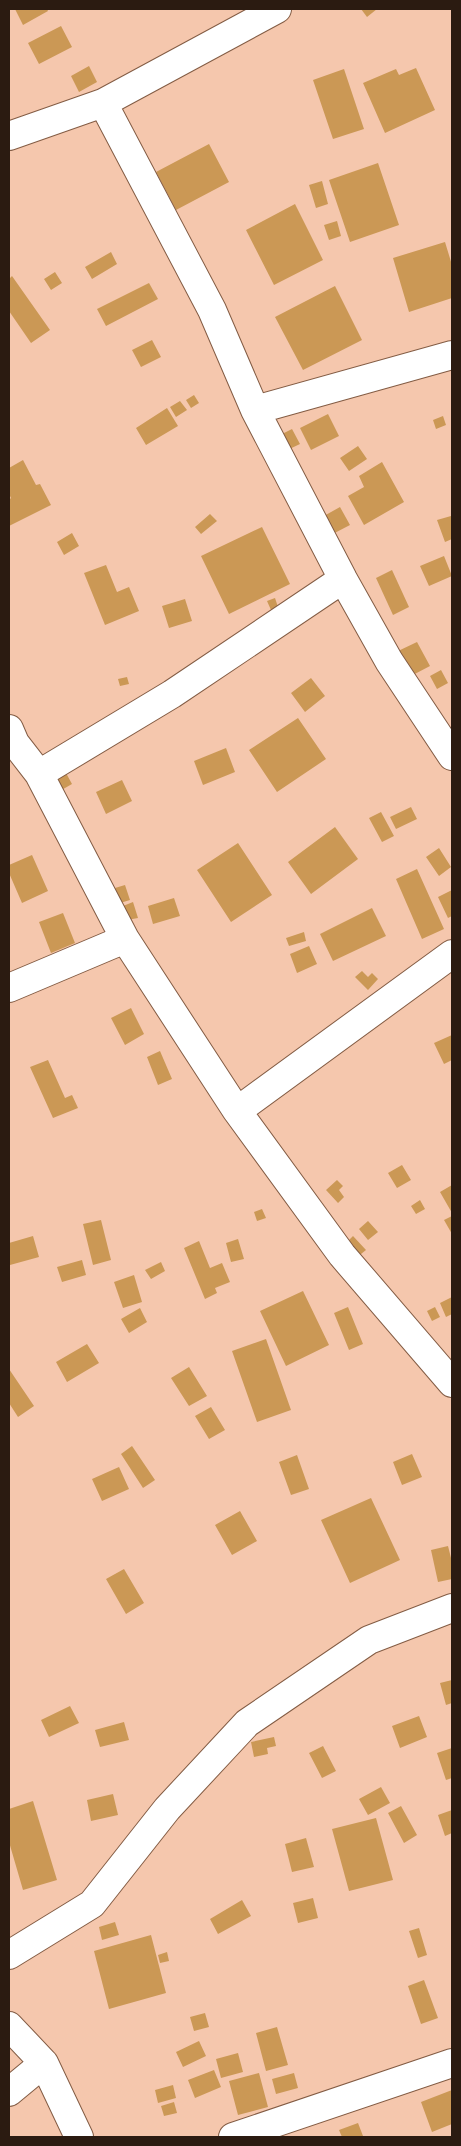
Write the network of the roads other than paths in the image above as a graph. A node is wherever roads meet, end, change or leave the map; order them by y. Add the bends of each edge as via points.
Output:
1 (277, 9) edge
2 (103, 103) junction
3 (9, 136) edge
4 (452, 355) edge
5 (255, 410) junction
6 (343, 580) junction
7 (11, 739) edge
8 (452, 756) edge
9 (39, 774) junction
10 (125, 939) junction
11 (452, 954) edge
12 (9, 988) edge
13 (237, 1111) junction
14 (452, 1383) edge
15 (452, 1608) edge
16 (9, 1955) edge
17 (9, 2026) edge
18 (44, 2063) junction
19 (452, 2063) edge
20 (9, 2092) edge
21 (79, 2137) edge
22 (233, 2137) edge

1 - 2 street
2 - 3 street
2 - 5 street via 212,310
4 - 5 street
5 - 6 street
6 - 8 street via 389,661
6 - 9 street via 172,694
7 - 9 street
9 - 10 street
10 - 12 street
10 - 13 street
11 - 13 street
13 - 14 street via 342,1255
15 - 16 street via 369,1640 247,1722 167,1809 92,1904
17 - 18 street
18 - 20 street
18 - 21 street
19 - 22 street

